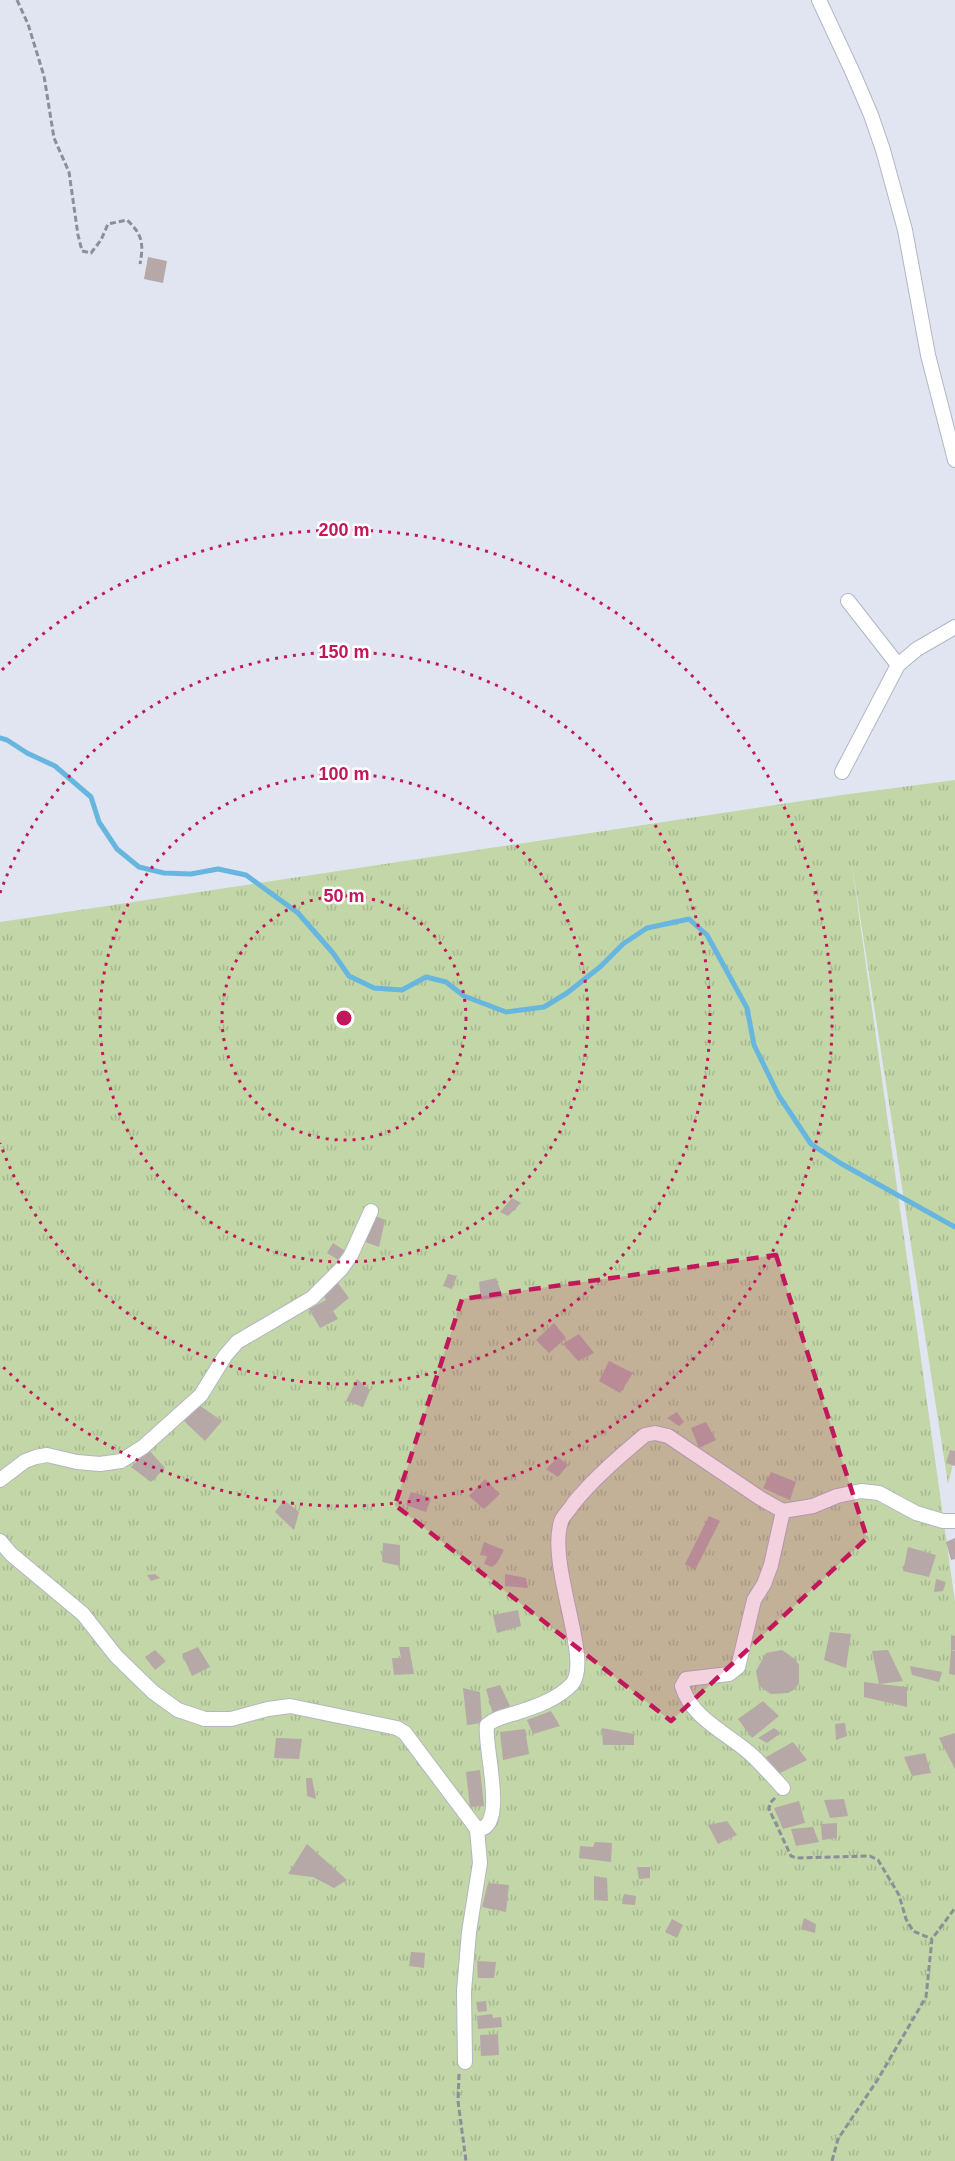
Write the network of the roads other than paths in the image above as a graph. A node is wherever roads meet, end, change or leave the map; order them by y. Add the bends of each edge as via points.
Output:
1 (819, 0) edge
2 (955, 460) edge
3 (849, 601) dead end
4 (955, 627) edge
5 (898, 664) junction
6 (842, 772) dead end
7 (371, 1211) dead end
8 (0, 1480) edge
9 (783, 1511) junction
10 (955, 1521) edge
11 (0, 1541) edge
12 (783, 1788) road end
13 (477, 1829) junction
14 (465, 2062) road end

1 - 2 street via 883,150 905,230 928,356
3 - 5 street
4 - 5 street
5 - 6 street
7 - 8 street via 341,1269 312,1298 237,1342 201,1395 144,1447 121,1461 100,1464 47,1455 36,1457
9 - 10 street via 861,1491 879,1493 925,1516
9 - 12 street via 771,1565 754,1600 738,1667 729,1674 686,1679 682,1686 685,1697 705,1720 753,1756
9 - 13 street via 668,1436 655,1433 645,1435 591,1482 563,1518 558,1539 558,1560 577,1652 576,1677 556,1697 487,1725 493,1798 488,1826
11 - 13 street via 83,1614 116,1656 178,1710 205,1719 231,1719 290,1706 397,1728 405,1733
13 - 14 street via 480,1863 464,1991

